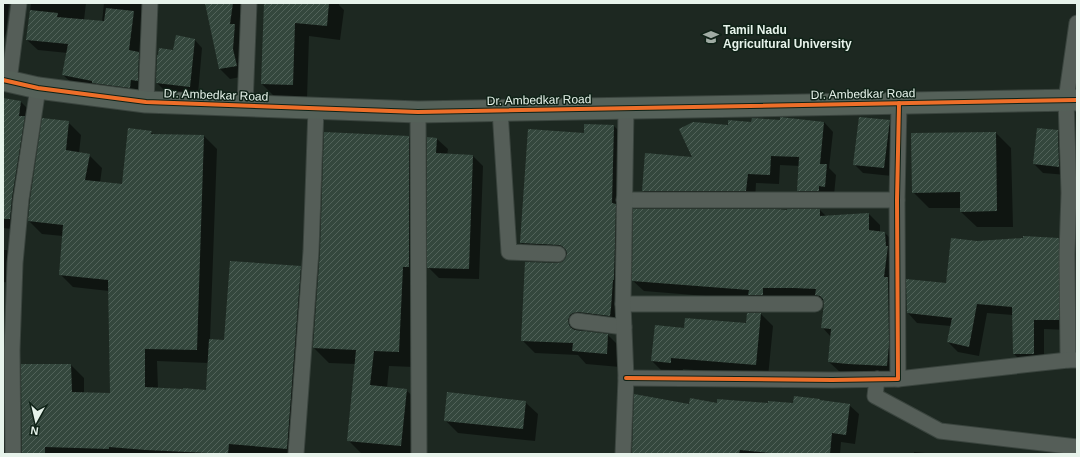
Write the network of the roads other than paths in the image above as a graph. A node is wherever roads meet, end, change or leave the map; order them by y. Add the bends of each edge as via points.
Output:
1 (19, 3) edge
2 (150, 3) edge
3 (249, 3) edge
4 (1077, 23) edge
5 (6, 81) edge
6 (38, 88) junction
7 (1071, 100) edge
8 (146, 102) junction
9 (899, 103) junction
10 (246, 106) junction
11 (316, 108) junction
12 (626, 108) junction
13 (500, 110) junction
14 (418, 112) junction
15 (624, 200) junction
16 (897, 200) junction
17 (558, 254) dead end
18 (1072, 254) edge
19 (623, 304) junction
20 (815, 304) dead end
21 (578, 321) dead end
22 (624, 327) junction
23 (1072, 360) edge
24 (626, 378) junction
25 (877, 379) junction
26 (898, 379) junction
27 (1077, 447) edge
28 (13, 454) edge
29 (296, 454) edge
30 (419, 454) edge
31 (623, 454) edge

1 - 5 street
2 - 8 street
3 - 10 street
4 - 7 street
5 - 6 street, Dr. Ambedkar Road
6 - 8 street, Dr. Ambedkar Road
6 - 28 street via 21,199 15,262 12,350
7 - 9 street, Dr. Ambedkar Road
7 - 18 street via 1069,193
8 - 10 street, Dr. Ambedkar Road
9 - 12 street, Dr. Ambedkar Road
9 - 16 street
10 - 11 street, Dr. Ambedkar Road
11 - 14 street, Dr. Ambedkar Road
11 - 29 street via 311,251
12 - 13 street, Dr. Ambedkar Road
12 - 15 street
13 - 14 street, Dr. Ambedkar Road
13 - 17 street via 509,252
14 - 30 street
15 - 16 street
15 - 19 street
16 - 26 street
18 - 23 street
19 - 20 street
19 - 22 street
21 - 22 street
22 - 24 street
23 - 26 street
24 - 25 street
24 - 31 street
25 - 26 street
25 - 27 street via 875,396 940,431

